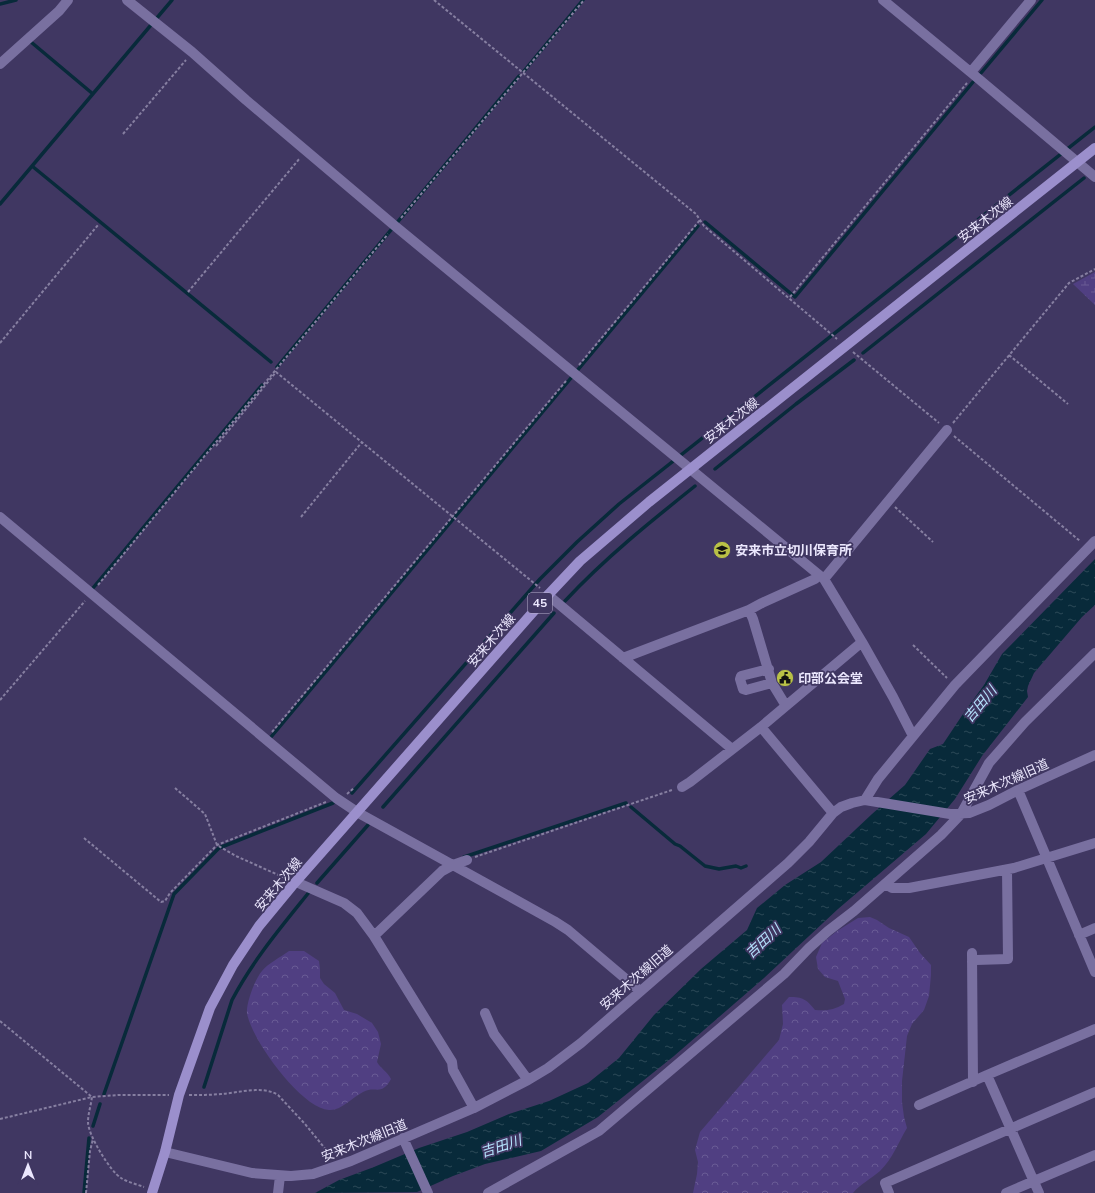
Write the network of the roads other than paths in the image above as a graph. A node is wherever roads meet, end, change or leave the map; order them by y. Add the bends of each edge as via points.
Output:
1 (68, 0) edge
2 (127, 0) edge
3 (883, 0) edge
4 (1031, 0) edge
5 (0, 64) edge
6 (973, 73) junction
7 (1095, 148) edge
8 (1077, 162) junction
9 (1095, 177) edge
10 (947, 430) road end
11 (691, 468) junction
12 (0, 517) edge
13 (1092, 545) edge
14 (822, 577) junction
15 (548, 595) junction
16 (748, 610) junction
17 (862, 642) junction
18 (1095, 654) edge
19 (623, 658) junction
20 (768, 667) junction
21 (772, 682) junction
22 (786, 706) junction
23 (761, 727) junction
24 (913, 736) junction
25 (732, 749) junction
26 (1095, 755) edge
27 (682, 787) road end
28 (1018, 790) junction
29 (868, 800) junction
30 (357, 812) junction
31 (833, 813) junction
32 (955, 814) junction
33 (1095, 843) edge
34 (1046, 859) junction
35 (467, 860) road end
36 (453, 865) junction
37 (1007, 870) junction
38 (296, 882) junction
39 (885, 884) junction
40 (1095, 928) edge
41 (1079, 935) junction
42 (374, 936) junction
43 (1095, 972) edge
44 (640, 991) junction
45 (485, 1014) dead end
46 (1095, 1029) edge
47 (988, 1075) junction
48 (528, 1080) junction
49 (973, 1082) junction
50 (1095, 1092) edge
51 (919, 1105) dead end
52 (474, 1108) junction
53 (1011, 1129) junction
54 (403, 1138) junction
55 (165, 1152) junction
56 (1095, 1156) edge
57 (280, 1176) junction
58 (1034, 1180) junction
59 (152, 1191) edge
60 (493, 1192) edge
61 (278, 1193) edge
62 (428, 1193) edge
63 (889, 1193) edge
64 (1006, 1193) edge
65 (1039, 1193) edge

1 - 5 street
2 - 11 street via 192,52 395,226
3 - 6 street
4 - 6 street
6 - 8 street
7 - 8 main road, 安来木次線 / 45
8 - 9 street
8 - 11 main road, 安来木次線 / 45
10 - 14 street
11 - 14 street
11 - 15 main road, 安来木次線 / 45 via 580,561
12 - 30 street via 336,798
13 - 24 street via 955,685
14 - 16 street
14 - 17 street
15 - 19 street
15 - 30 main road, 安来木次線 / 45
16 - 19 street
16 - 20 street
17 - 22 street
17 - 24 street
18 - 32 street via 1025,722 989,763
19 - 25 street
20 - 21 street
20 - 21 street via 741,676 740,679 743,689 746,690
21 - 22 street
22 - 23 street
23 - 25 street
23 - 31 street
24 - 29 street via 878,779
25 - 27 street
26 - 28 street, 安来木次線旧道
28 - 32 street, 安来木次線旧道 via 976,811
28 - 34 street
29 - 31 street, 安来木次線旧道 via 841,807
29 - 32 street, 安来木次線旧道
30 - 36 street
30 - 38 main road, 安来木次線 / 45
31 - 44 street, 安来木次線旧道 via 788,863
32 - 39 street via 941,835
33 - 34 street
34 - 37 street
34 - 41 street
35 - 36 street
36 - 42 street via 442,871
36 - 44 street via 568,930
37 - 39 street via 909,888 892,888
37 - 49 street via 1008,959 976,960 972,957
38 - 42 street via 349,906
38 - 55 main road, 安来木次線 / 45 via 259,926 233,965 210,1008 179,1095
39 - 60 street via 814,944 784,974 599,1131
40 - 41 street
41 - 43 street
42 - 52 street via 452,1062 453,1070
44 - 48 street, 安来木次線旧道 via 581,1043
45 - 48 street via 497,1038
46 - 47 street
47 - 49 street
47 - 53 street
48 - 52 street, 安来木次線旧道
49 - 51 street
50 - 53 street
52 - 54 street, 安来木次線旧道
53 - 58 street
53 - 63 street via 885,1183
54 - 57 street, 安来木次線旧道 via 351,1161 313,1174
54 - 62 street
55 - 57 street, 安来木次線旧道 via 252,1173
55 - 59 main road, 安来木次線 / 45
56 - 58 street
57 - 61 street
58 - 64 street
58 - 65 street

